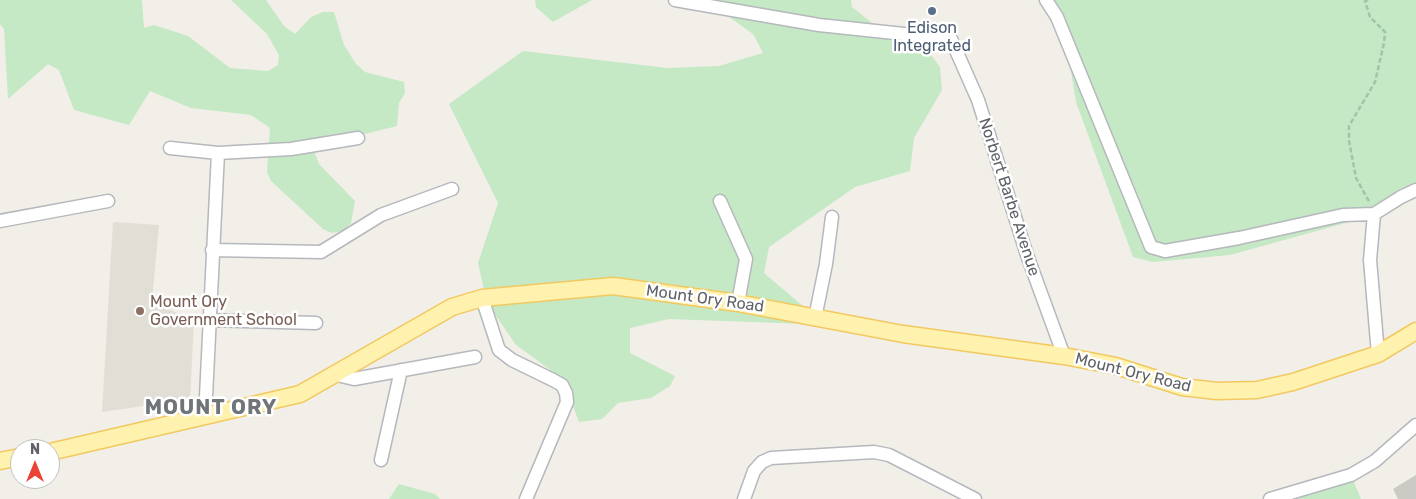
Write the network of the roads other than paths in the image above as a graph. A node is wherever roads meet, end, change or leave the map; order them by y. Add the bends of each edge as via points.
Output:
1 (675, 0) edge
2 (1046, 0) edge
3 (358, 138) dead end
4 (170, 148) dead end
5 (218, 153) junction
6 (452, 189) dead end
7 (1416, 190) edge
8 (108, 201) dead end
9 (720, 201) dead end
10 (1374, 214) junction
11 (832, 217) dead end
12 (0, 221) edge
13 (212, 250) junction
14 (482, 298) junction
15 (738, 303) junction
16 (815, 318) junction
17 (208, 320) junction
18 (316, 324) dead end
19 (1416, 331) edge
20 (1378, 354) junction
21 (1064, 356) junction
22 (475, 357) dead end
23 (401, 370) junction
24 (337, 375) junction
25 (205, 417) junction
26 (1416, 425) edge
27 (60, 450) edge
28 (382, 460) dead end
29 (526, 499) edge
30 (744, 499) edge
31 (975, 499) edge
32 (1270, 499) edge

1 - 21 street, Norbert Barbe Avenue via 819,25 951,39 978,100 1026,255
2 - 10 street via 1056,17 1151,247 1165,251 1343,215
3 - 5 street via 291,149
4 - 5 street
5 - 13 street
6 - 13 street via 381,215 321,252
7 - 10 street
8 - 12 street
9 - 15 street via 746,259
10 - 20 street via 1370,260
11 - 16 street
13 - 17 street
14 - 15 main road, Mount Ory Road via 613,286
14 - 24 main road, Mount Ory Road via 452,307
14 - 29 street via 499,350 553,380 566,393 567,402
15 - 16 main road, Mount Ory Road
16 - 21 main road, Mount Ory Road via 903,334
17 - 18 street
17 - 25 street
19 - 20 main road, Mount Ory Road
20 - 21 main road, Mount Ory Road via 1293,382 1257,390 1217,391 1182,386 1116,366
22 - 23 street
23 - 24 street via 354,379
23 - 28 street
24 - 25 main road, Mount Ory Road via 300,394
25 - 27 main road, Mount Ory Road
26 - 32 street via 1375,461 1351,475
30 - 31 street via 754,471 771,458 874,452 890,456

